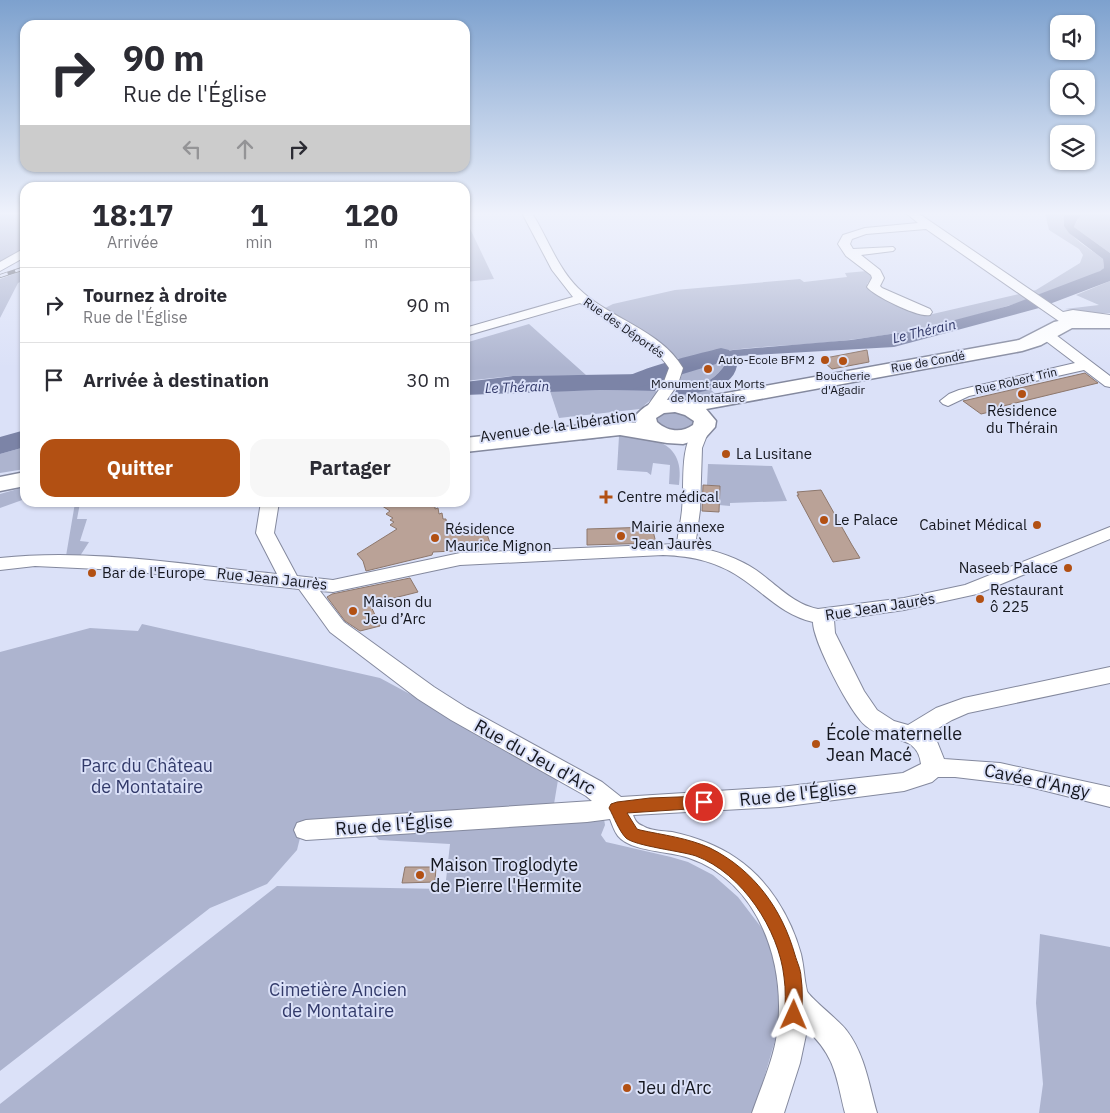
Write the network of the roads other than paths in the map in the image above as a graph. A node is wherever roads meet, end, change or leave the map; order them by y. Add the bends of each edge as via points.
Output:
1 (557, 265) edge
2 (866, 265) edge
3 (987, 265) edge
4 (582, 298) junction
5 (925, 312) dead end
6 (1065, 319) junction
7 (1110, 321) edge
8 (470, 331) edge
9 (1047, 335) junction
10 (1086, 365) junction
11 (1110, 384) edge
12 (675, 399) junction
13 (948, 401) dead end
14 (663, 435) junction
15 (470, 437) edge
16 (470, 444) edge
17 (693, 467) junction
18 (20, 474) edge
19 (0, 477) edge
20 (20, 480) edge
21 (0, 484) edge
22 (269, 507) edge
23 (1110, 532) edge
24 (685, 550) junction
25 (0, 564) edge
26 (297, 583) junction
27 (826, 616) junction
28 (1110, 675) edge
29 (911, 734) junction
30 (933, 768) junction
31 (1110, 797) edge
32 (617, 808) junction
33 (306, 830) dead end
34 (794, 1000) junction
35 (768, 1113) edge
36 (861, 1113) edge

1 - 4 street, Rue des Déportés
2 - 5 street via 876,273 878,278 873,287 877,291
3 - 6 street
4 - 8 street
4 - 12 street, Rue des Déportés via 645,339
6 - 7 main road, Rue de Condé
6 - 9 main road, Rue de Condé
9 - 10 street
9 - 12 main road, Rue de Condé via 1022,345 742,396 705,412
10 - 11 street
10 - 13 street, Rue Robert Trin via 964,393
12 - 14 main road, Avenue de la Libération via 685,436
12 - 14 main road via 645,418 646,423
12 - 15 main road, Avenue de la Libération via 610,422
12 - 17 street via 694,448
14 - 16 main road, Avenue de la Libération via 620,428
14 - 17 street via 684,449
17 - 24 street
18 - 19 main road
20 - 21 main road
22 - 26 street, Rue du Jeu d'Arc via 265,534 286,573
23 - 27 street, Rue Jean Jaurès via 970,590
24 - 26 street, Rue Jean Jaurès via 466,558 341,585
24 - 27 street, Rue Jean Jaurès via 731,563 797,610 812,616
25 - 26 street, Rue Jean Jaurès via 35,560 120,564
26 - 32 street, Rue du Jeu d'Arc via 337,627 426,693 594,789
27 - 29 street via 824,632 864,711 876,723
28 - 29 street via 964,706
29 - 30 street via 929,747
30 - 31 street, Cavée d'Angy via 966,766 991,770
30 - 32 street, Rue de l'Église via 916,779 870,787 757,800
32 - 33 street, Rue de l'Église
32 - 34 street, Rue du Jeu d'Arc via 631,833 703,852 727,865 747,883 777,925 793,976
34 - 35 street, Rue du Jeu d'Arc via 792,1034
34 - 36 street via 826,1028 841,1048

